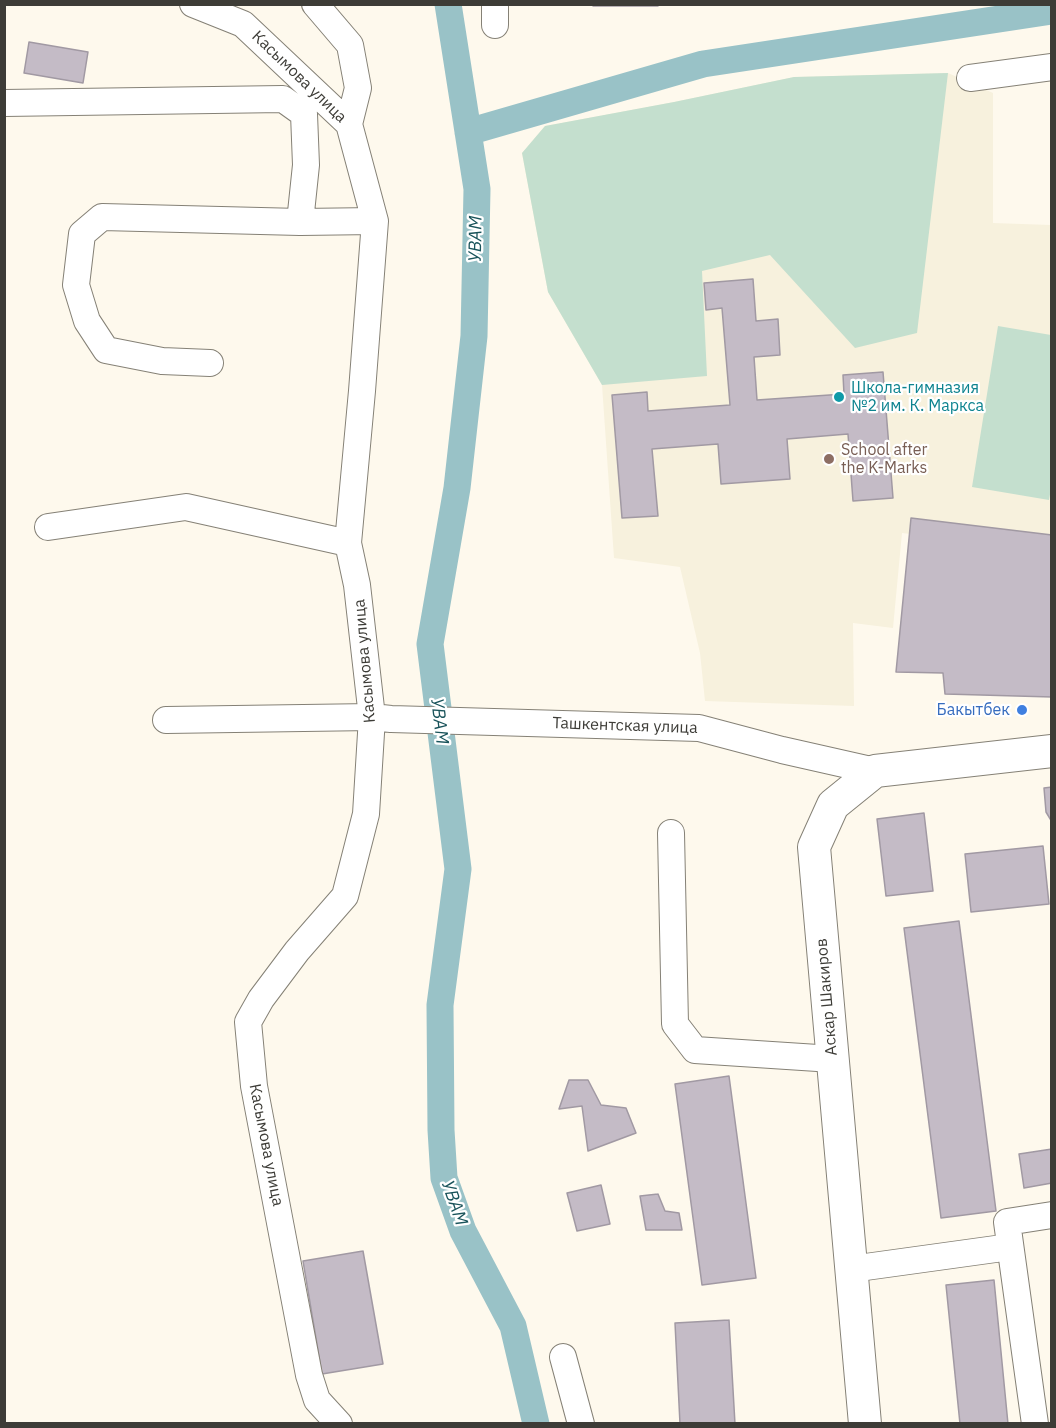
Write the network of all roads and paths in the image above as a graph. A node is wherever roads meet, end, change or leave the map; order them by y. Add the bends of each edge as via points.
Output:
1 (193, 4) edge
2 (315, 4) edge
3 (1052, 68) edge
4 (970, 78) dead end
5 (4, 103) edge
6 (349, 124) junction
7 (375, 221) junction
8 (300, 222) junction
9 (210, 363) dead end
10 (48, 527) dead end
11 (348, 543) junction
12 (382, 718) junction
13 (166, 720) dead end
14 (1052, 752) edge
15 (875, 771) junction
16 (671, 833) dead end
17 (833, 1059) junction
18 (1052, 1215) edge
19 (1010, 1246) junction
20 (851, 1269) junction
21 (563, 1357) dead end
22 (339, 1424) edge
23 (581, 1424) edge
24 (865, 1424) edge
25 (1035, 1424) edge

1 - 6 street, Касымова улица via 243,24
2 - 6 street via 350,45 358,88
3 - 4 street
5 - 8 street via 283,99 304,114 306,165
6 - 7 street, Касымова улица
7 - 8 street
7 - 11 street, Касымова улица
8 - 9 street via 102,217 82,234 76,285 87,321 106,350 162,361
10 - 11 street via 186,507
11 - 12 street, Касымова улица
12 - 13 street, Ташкентская улица
12 - 15 street, Ташкентская улица via 699,728
12 - 22 street, Касымова улица via 366,814 345,896 297,951 248,1022 254,1086 309,1375 317,1400
14 - 15 main road
15 - 17 main road, Аскар Шакиров via 833,805 814,847
16 - 17 street via 675,1024 695,1050
17 - 20 main road, Аскар Шакиров
18 - 19 street via 1007,1222
19 - 20 street
19 - 25 street
20 - 24 main road, Аскар Шакиров
21 - 23 street

